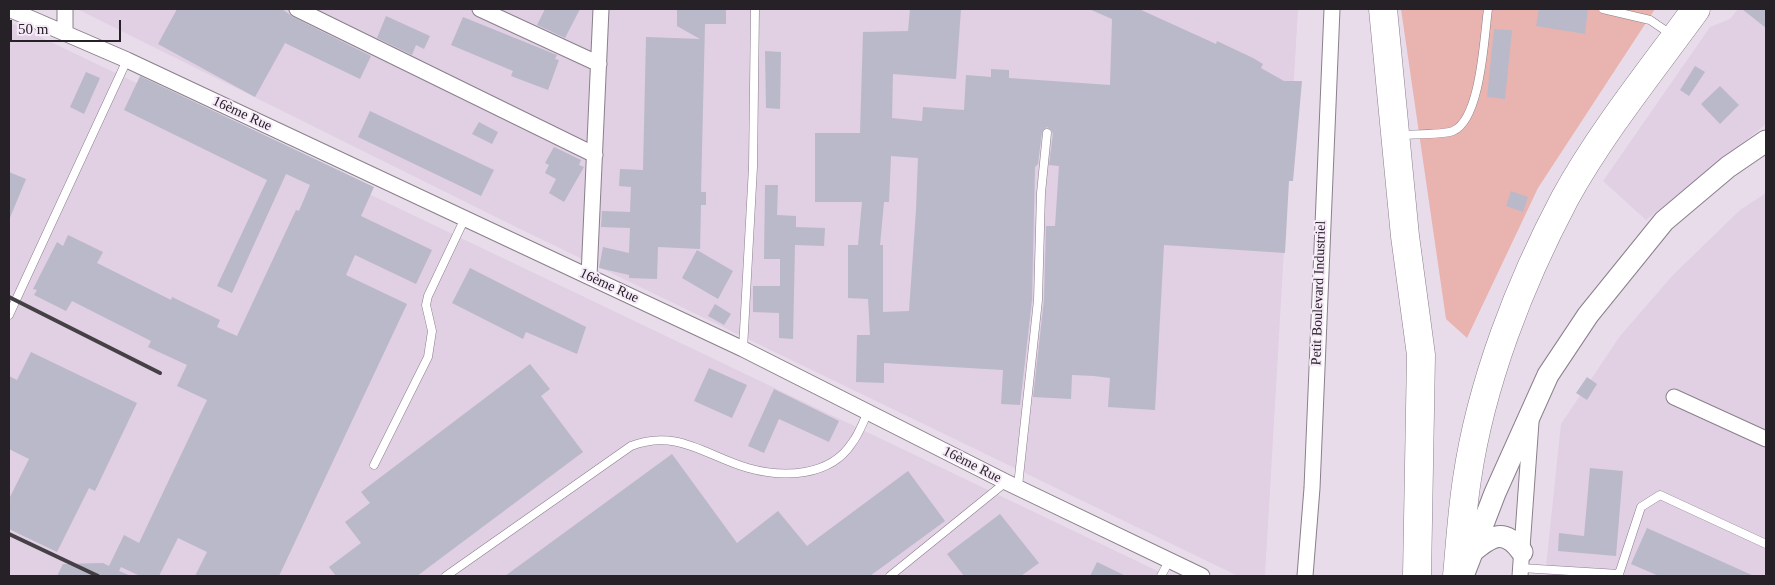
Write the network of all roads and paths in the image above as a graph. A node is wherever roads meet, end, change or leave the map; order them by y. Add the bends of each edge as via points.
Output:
1 (9, 9) edge
2 (65, 9) edge
3 (297, 9) edge
4 (480, 9) edge
5 (601, 9) edge
6 (755, 9) edge
7 (1332, 9) edge
8 (1383, 9) edge
9 (1488, 9) edge
10 (1603, 9) edge
11 (1696, 9) edge
12 (65, 33) junction
13 (1675, 37) junction
14 (127, 60) junction
15 (599, 64) junction
16 (1047, 133) dead end
17 (1396, 135) junction
18 (1766, 140) edge
19 (595, 156) junction
20 (465, 218) junction
21 (589, 276) junction
22 (9, 315) edge
23 (743, 349) junction
24 (1674, 397) dead end
25 (868, 412) junction
26 (1532, 413) junction
27 (1766, 439) edge
28 (374, 465) dead end
29 (1012, 484) junction
30 (1766, 544) edge
31 (1472, 552) junction
32 (1169, 560) junction
33 (1521, 566) edge
34 (1619, 575) edge
35 (446, 576) edge
36 (890, 576) edge
37 (1160, 576) edge
38 (1202, 576) edge
39 (1305, 576) edge
40 (1417, 576) edge
41 (1457, 576) edge
42 (1463, 576) edge

1 - 12 street, 16ème Rue
2 - 12 street
3 - 19 street
4 - 15 street
5 - 15 street
6 - 23 lane via 753,167
7 - 39 street, Petit Boulevard Industriel via 1312,488
8 - 17 highway
9 - 17 lane via 1475,101 1466,119 1453,131
10 - 13 lane via 1650,20
11 - 13 highway
12 - 14 street, 16ème Rue
13 - 41 highway via 1566,198 1528,275 1500,349 1480,416 1467,477
14 - 20 street, 16ème Rue
14 - 22 lane
15 - 19 street
16 - 29 lane via 1041,193 1038,300
17 - 40 highway via 1421,355
18 - 26 main road via 1664,221 1588,315 1548,375
19 - 21 street
20 - 21 street, 16ème Rue
20 - 28 lane via 428,296 426,305 432,331 428,357
21 - 23 street, 16ème Rue
23 - 25 street, 16ème Rue
24 - 27 street
25 - 29 street, 16ème Rue
25 - 35 lane via 852,444 828,466 793,475 748,468 670,439 647,440 631,446
26 - 31 main road
26 - 33 street
29 - 32 street, 16ème Rue
29 - 36 lane
30 - 34 lane via 1660,495 1641,507
31 - 33 main road via 1493,537 1501,536 1515,542
31 - 42 main road
32 - 37 lane
32 - 38 street, 16ème Rue
33 - 34 lane

